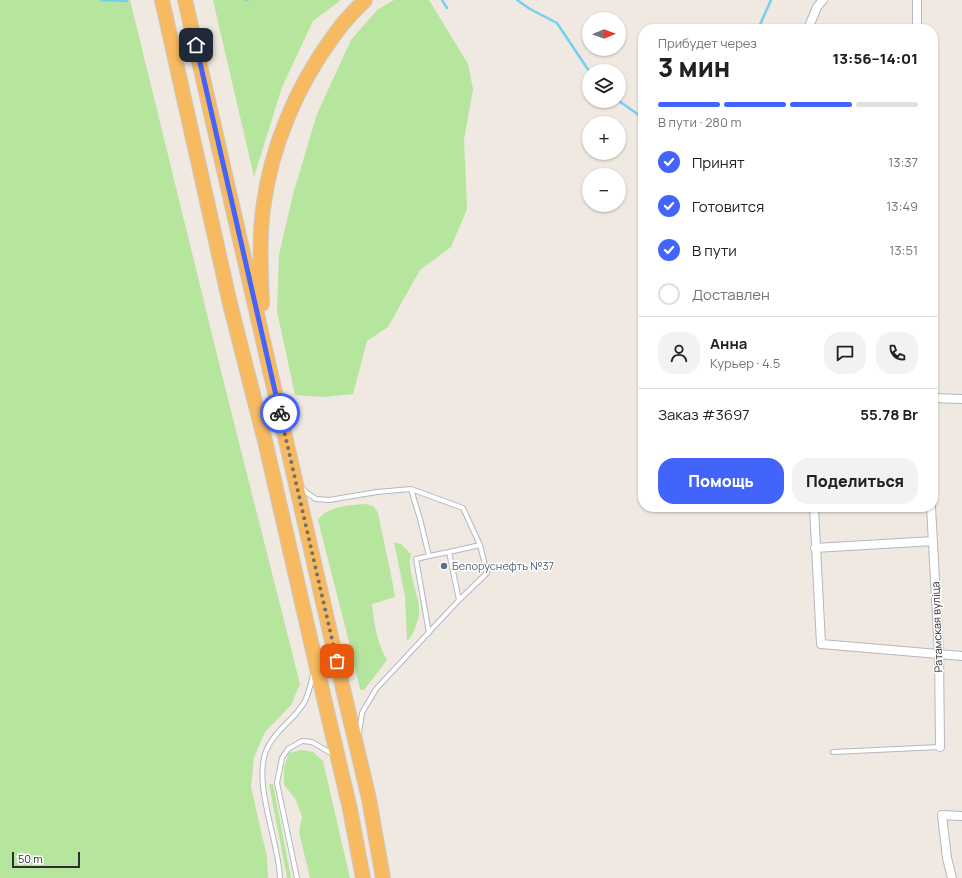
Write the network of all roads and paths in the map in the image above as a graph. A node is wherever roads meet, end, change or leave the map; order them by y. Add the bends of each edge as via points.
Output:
1 (162, 0) edge
2 (185, 0) edge
3 (366, 0) edge
4 (823, 0) edge
5 (917, 0) edge
6 (810, 24) edge
7 (917, 24) edge
8 (262, 330) junction
9 (938, 398) edge
10 (962, 399) edge
11 (296, 481) junction
12 (411, 489) junction
13 (814, 512) edge
14 (931, 512) edge
15 (933, 541) junction
16 (480, 545) junction
17 (815, 548) junction
18 (449, 552) junction
19 (429, 556) junction
20 (459, 600) junction
21 (429, 633) junction
22 (938, 654) junction
23 (962, 656) edge
24 (316, 664) junction
25 (357, 743) junction
26 (940, 747) joint
27 (833, 752) dead end
28 (337, 758) junction
29 (962, 816) edge
30 (280, 878) edge
31 (297, 878) edge
32 (363, 878) edge
33 (383, 878) edge
34 (952, 878) edge

1 - 24 highway via 230,304 266,445
2 - 8 highway
3 - 8 highway via 335,32 302,84 275,155 262,210
4 - 6 street
5 - 7 street
8 - 11 highway
9 - 10 street
11 - 12 lane via 316,499 329,500
11 - 25 highway
12 - 16 lane via 463,508
12 - 19 lane
13 - 17 street
14 - 15 street, Ратамская вуліца
15 - 17 street
15 - 22 street, Ратамская вуліца
16 - 18 lane
16 - 20 lane via 487,573
17 - 22 street via 820,644
18 - 19 lane
18 - 20 lane
19 - 21 lane via 416,559
20 - 21 lane
21 - 25 lane via 376,689 362,713
22 - 23 street
22 - 26 street, Ратамская вуліца
24 - 28 highway
24 - 30 lane via 305,701 271,739 265,753 263,785
25 - 33 highway
26 - 27 lane
28 - 31 lane via 312,742 302,741 288,749 282,758 277,783
28 - 32 highway
29 - 34 street via 942,815

